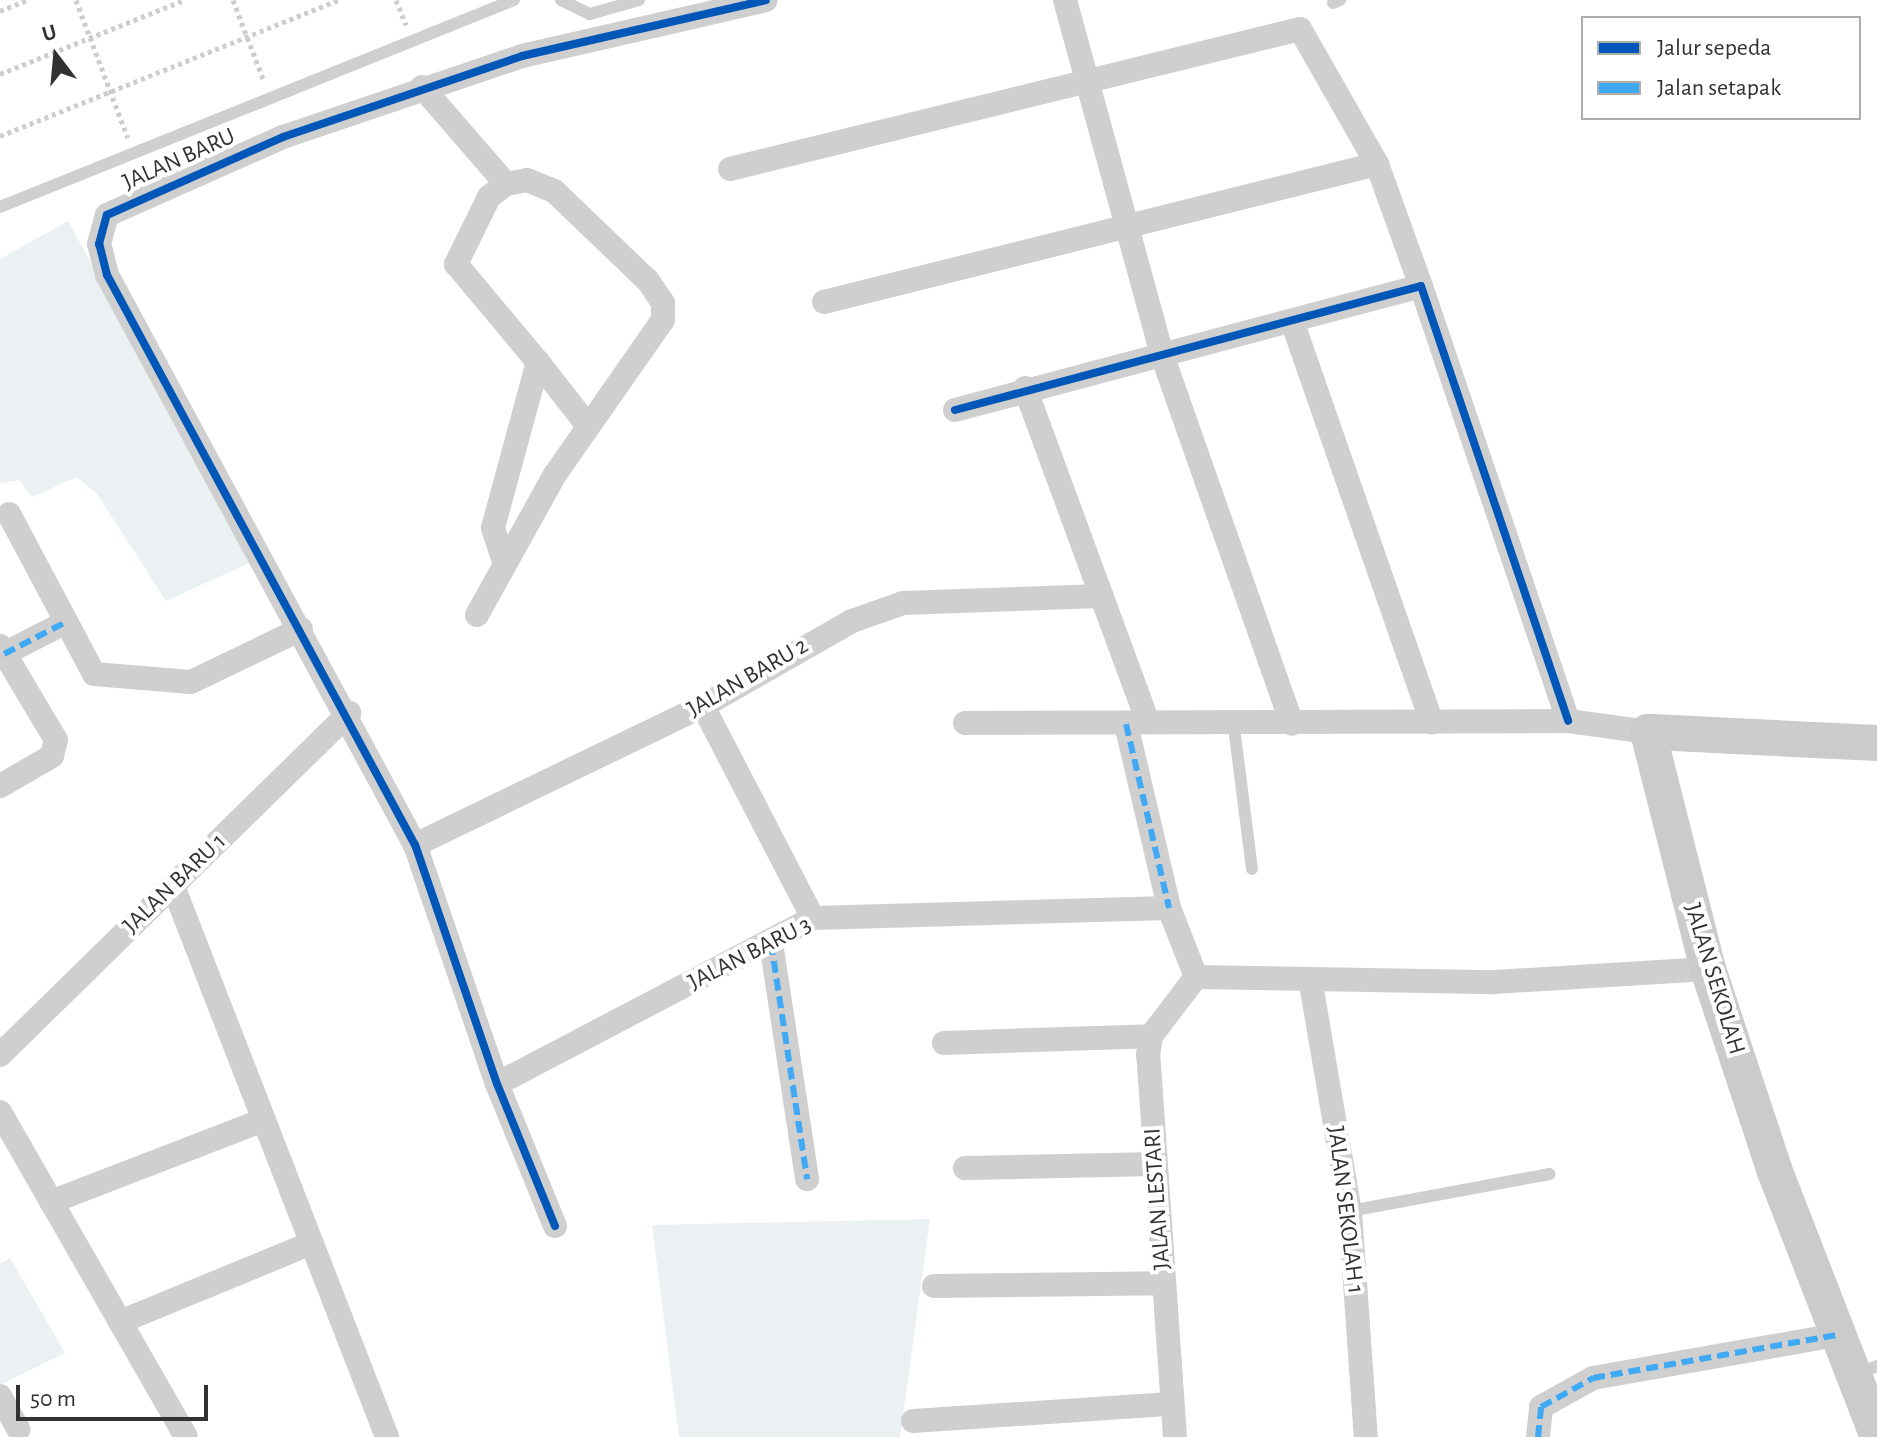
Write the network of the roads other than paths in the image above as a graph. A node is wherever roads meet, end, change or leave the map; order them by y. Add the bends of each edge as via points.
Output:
1 (514, 0) edge
2 (561, 0) edge
3 (639, 0) edge
4 (766, 0) edge
5 (1065, 0) edge
6 (1090, 82) junction
7 (422, 87) junction
8 (1377, 164) junction
9 (730, 169) dead end
10 (506, 184) junction
11 (0, 207) edge
12 (1123, 224) junction
13 (1421, 286) junction
14 (824, 302) dead end
15 (1292, 321) junction
16 (1161, 352) junction
17 (538, 362) junction
18 (1025, 388) junction
19 (955, 410) dead end
20 (588, 426) junction
21 (9, 514) dead end
22 (505, 564) junction
23 (1102, 596) junction
24 (477, 615) dead end
25 (66, 622) junction
26 (301, 629) junction
27 (1, 652) edge
28 (703, 706) junction
29 (349, 713) junction
30 (1568, 721) junction
31 (1432, 722) junction
32 (965, 723) dead end
33 (1137, 723) junction
34 (1292, 724) junction
35 (1234, 727) junction
36 (1648, 732) junction
37 (1877, 743) edge
38 (23, 774) junction
39 (0, 786) edge
40 (0, 796) edge
41 (415, 845) junction
42 (1252, 869) dead end
43 (173, 886) junction
44 (1169, 908) junction
45 (813, 918) junction
46 (771, 943) junction
47 (1708, 969) junction
48 (1196, 977) junction
49 (1311, 984) junction
50 (1151, 1036) junction
51 (944, 1043) dead end
52 (0, 1055) edge
53 (497, 1084) junction
54 (0, 1112) edge
55 (261, 1121) junction
56 (1156, 1164) junction
57 (965, 1168) dead end
58 (1550, 1174) dead end
59 (807, 1179) dead end
60 (51, 1202) junction
61 (1350, 1211) junction
62 (555, 1226) dead end
63 (307, 1245) junction
64 (1164, 1283) junction
65 (934, 1286) dead end
66 (120, 1322) junction
67 (1838, 1335) junction
68 (1865, 1371) edge
69 (0, 1396) edge
70 (1170, 1404) junction
71 (913, 1421) dead end
72 (14, 1434) edge
73 (1877, 1435) edge
74 (186, 1437) edge
75 (387, 1437) edge
76 (1175, 1437) edge
77 (1366, 1437) edge
78 (1538, 1437) edge

1 - 11 lane
2 - 3 lane via 590,14
4 - 7 street, JALAN BARU
5 - 6 street
6 - 8 street via 1300,29
6 - 9 street
6 - 12 street
7 - 10 street
7 - 26 street, JALAN BARU via 148,193 107,215 99,244 107,275
8 - 12 street
8 - 13 street
10 - 17 street via 489,197 456,264
10 - 20 street via 527,180 554,191 663,303 663,320
12 - 14 street
12 - 16 street
13 - 15 street
13 - 30 street
15 - 16 street
15 - 31 street
16 - 18 street
16 - 34 street
17 - 20 street
17 - 22 street via 493,528
18 - 19 street
18 - 23 street
20 - 22 street
21 - 25 street
22 - 24 street
23 - 28 street, JALAN BARU 2 via 903,603 802,647
23 - 33 street
25 - 26 street via 94,674 191,682
25 - 27 street
26 - 29 street, JALAN BARU
27 - 38 street via 56,740 52,756
28 - 41 street, JALAN BARU 2
28 - 45 street
29 - 41 street, JALAN BARU
29 - 43 street, JALAN BARU 1
30 - 31 street
30 - 36 street
31 - 34 street
32 - 33 street
33 - 35 street
33 - 44 street
34 - 35 street
35 - 42 lane
36 - 37 street
36 - 47 street, JALAN SEKOLAH
38 - 39 street
38 - 40 street
41 - 53 street, JALAN BARU
43 - 52 street, JALAN BARU 1
43 - 55 street
44 - 45 street, JALAN BARU 3
44 - 48 street
45 - 46 street, JALAN BARU 3
46 - 53 street, JALAN BARU 3
46 - 59 street
47 - 49 street
47 - 67 street, JALAN SEKOLAH
48 - 49 street
48 - 50 street
49 - 61 street, JALAN SEKOLAH 1
50 - 51 street
50 - 56 street, JALAN LESTARI
53 - 62 street, JALAN BARU
54 - 60 street
55 - 60 street
55 - 63 street
56 - 57 street
56 - 64 street, JALAN LESTARI
58 - 61 lane
60 - 66 street
61 - 77 street, JALAN SEKOLAH 1
63 - 66 street
63 - 75 street
64 - 65 street
64 - 70 street, JALAN LESTARI
66 - 74 street
67 - 68 street, JALAN SEKOLAH
67 - 78 street via 1593,1378 1541,1407
68 - 73 street, JALAN SEKOLAH
69 - 72 street
70 - 71 street
70 - 76 street, JALAN LESTARI

